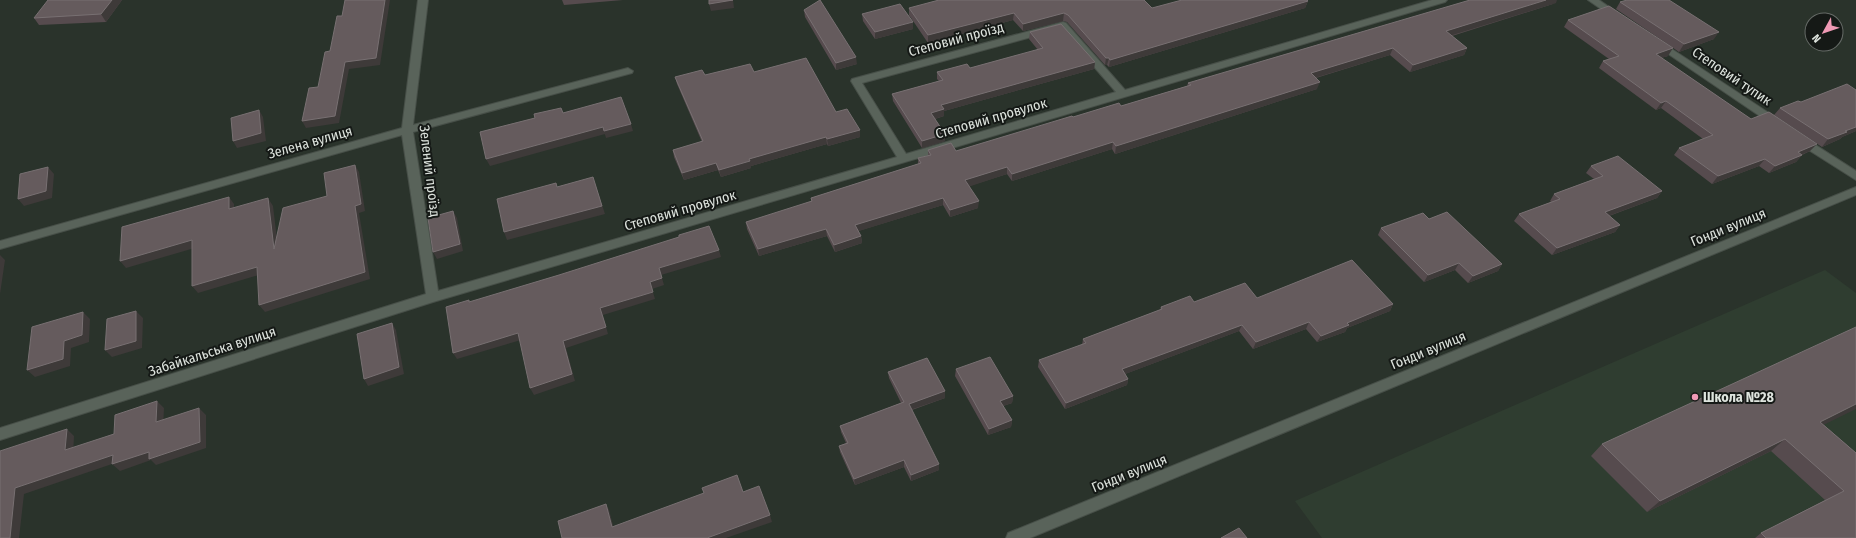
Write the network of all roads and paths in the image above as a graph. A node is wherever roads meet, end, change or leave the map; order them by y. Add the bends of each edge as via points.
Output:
1 (423, 0) edge
2 (1442, 0) edge
3 (1593, 0) edge
4 (1626, 22) edge
5 (1646, 35) edge
6 (628, 71) dead end
7 (1123, 94) junction
8 (408, 130) junction
9 (904, 158) junction
10 (1856, 176) edge
11 (1856, 191) edge
12 (0, 245) edge
13 (433, 297) junction
14 (0, 434) edge
15 (1013, 538) edge

1 - 8 street, Зелений проїзд
2 - 7 street, Степовий провулок
3 - 4 street
5 - 10 street, Степовий тупик
6 - 8 street, Зелена вулиця
7 - 9 street, Степовий провулок
7 - 9 street, Степовий проїзд via 1063,25 856,80
8 - 12 street, Зелена вулиця
8 - 13 street, Зелений проїзд
9 - 13 street, Степовий провулок
11 - 15 street, Гонди вулиця
13 - 14 street, Забайкальська вулиця

